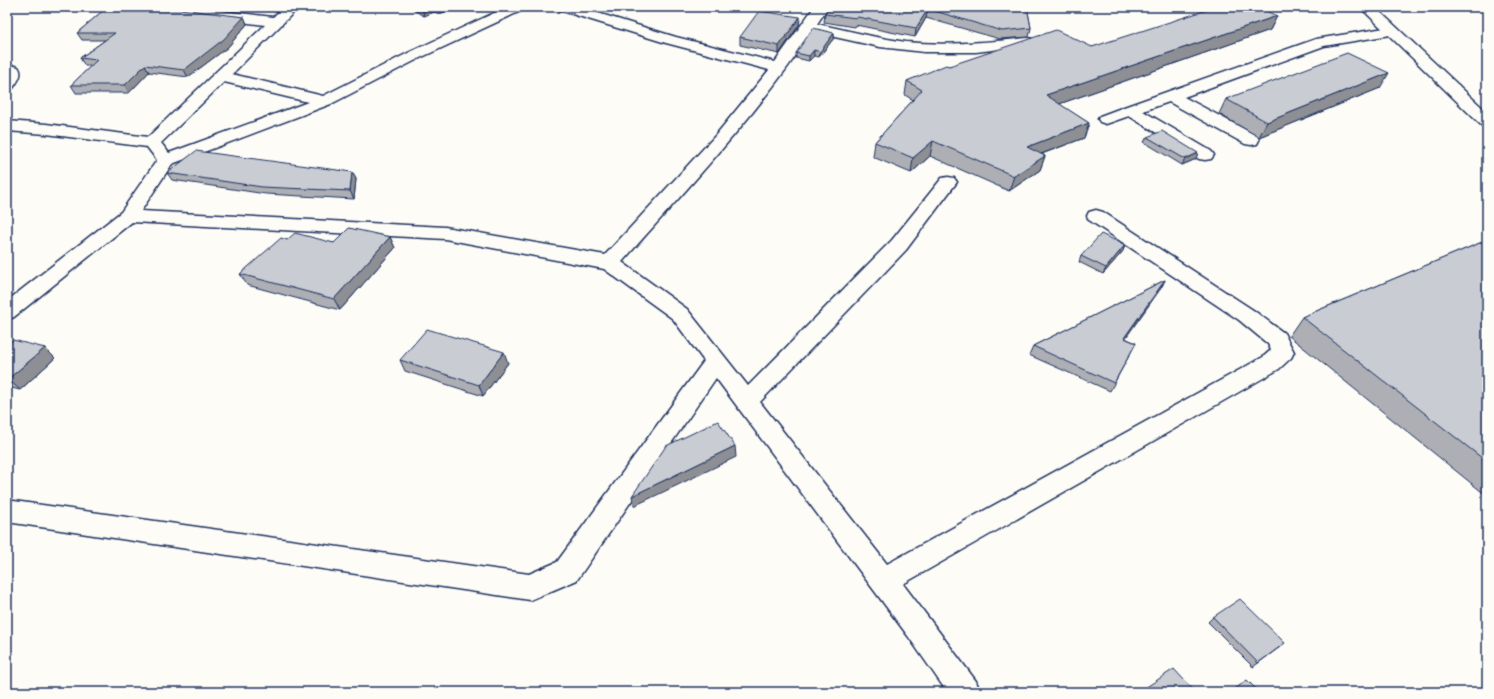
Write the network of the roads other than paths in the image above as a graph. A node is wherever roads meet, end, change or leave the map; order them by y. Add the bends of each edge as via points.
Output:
1 (152, 7) edge
2 (292, 7) edge
3 (518, 7) edge
4 (564, 7) edge
5 (821, 7) edge
6 (1367, 7) edge
7 (276, 22) junction
8 (809, 27) junction
9 (1391, 30) junction
10 (1028, 42) edge
11 (780, 68) junction
12 (7, 69) edge
13 (220, 76) junction
14 (7, 85) edge
15 (1171, 96) junction
16 (325, 101) junction
17 (1130, 110) junction
18 (1106, 119) dead end
19 (1487, 121) edge
20 (7, 126) edge
21 (1251, 140) dead end
22 (152, 143) junction
23 (1206, 154) dead end
24 (166, 160) junction
25 (948, 182) dead end
26 (128, 216) junction
27 (1096, 216) dead end
28 (610, 264) junction
29 (7, 312) edge
30 (716, 361) junction
31 (746, 402) junction
32 (7, 511) edge
33 (883, 581) junction
34 (965, 692) edge

1 - 7 main road
2 - 7 main road
3 - 16 main road
4 - 11 main road via 732,58
5 - 8 main road
6 - 9 main road
7 - 13 main road
8 - 10 main road via 890,44 942,48 993,47
8 - 11 main road
9 - 15 main road via 1321,42
9 - 19 main road
11 - 28 main road
12 - 14 main road via 13,70
13 - 16 main road
13 - 22 main road
15 - 17 main road
15 - 21 main road
16 - 24 main road
17 - 18 main road
17 - 23 main road
20 - 22 main road
22 - 24 main road
24 - 26 main road
25 - 31 main road via 899,245
26 - 28 main road via 445,233
26 - 29 main road
27 - 33 main road via 1246,315 1276,339 1283,352 1271,363
28 - 30 main road via 680,314
30 - 31 main road
30 - 32 main road via 567,571 530,587
31 - 33 main road
33 - 34 main road

